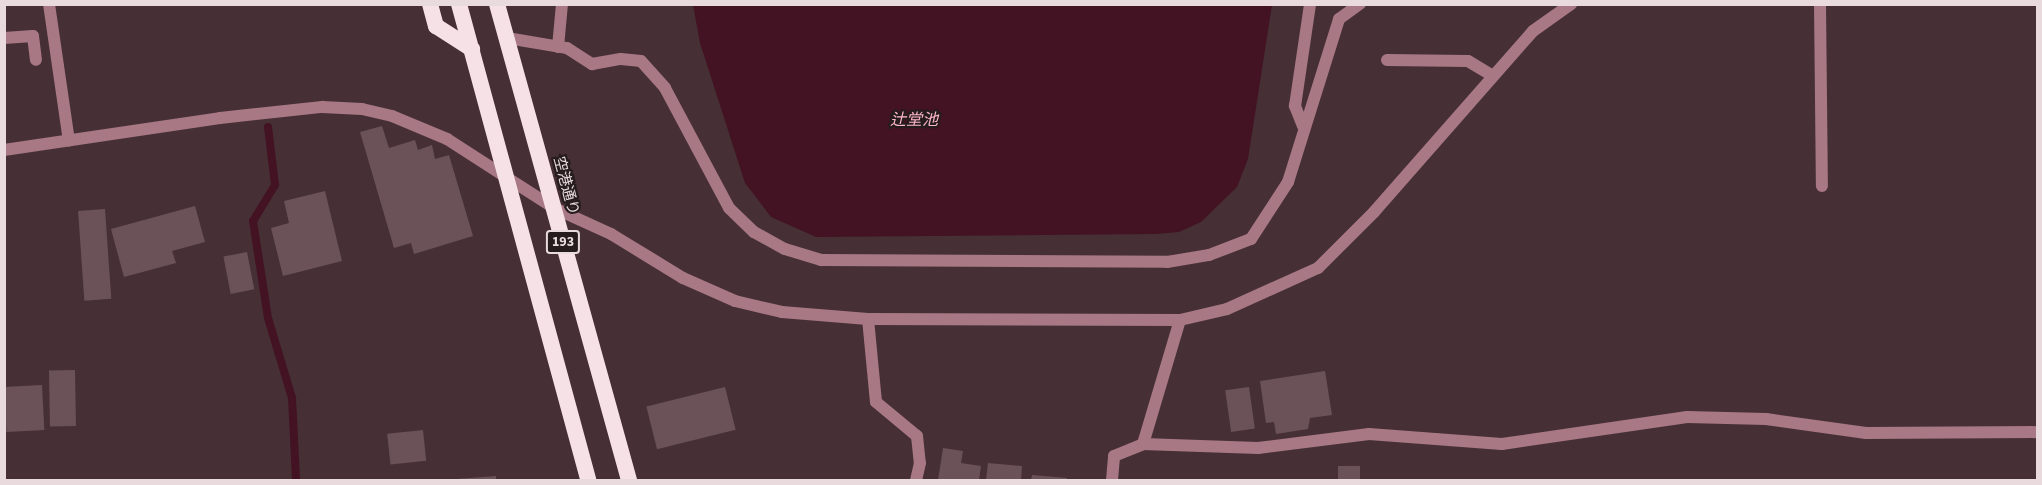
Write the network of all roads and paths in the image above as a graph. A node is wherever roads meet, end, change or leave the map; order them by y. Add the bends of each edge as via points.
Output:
1 (49, 4) edge
2 (430, 4) edge
3 (459, 4) edge
4 (497, 4) edge
5 (511, 4) edge
6 (562, 4) edge
7 (1311, 4) edge
8 (1360, 4) edge
9 (1571, 4) edge
10 (1820, 4) edge
11 (4, 38) edge
12 (507, 38) junction
13 (558, 47) junction
14 (472, 49) junction
15 (36, 60) dead end
16 (1387, 60) dead end
17 (1493, 76) junction
18 (1303, 126) junction
19 (69, 141) junction
20 (4, 150) edge
21 (505, 176) junction
22 (1822, 186) dead end
23 (554, 208) junction
24 (868, 319) junction
25 (1180, 320) junction
26 (2037, 432) edge
27 (1143, 444) junction
28 (588, 480) edge
29 (628, 480) edge
30 (916, 480) edge
31 (1112, 480) edge

1 - 19 street
2 - 14 highway via 436,26
3 - 14 highway, 193
4 - 12 highway, 空港通り / 193
5 - 12 highway
6 - 13 street
7 - 18 street via 1295,106
8 - 18 street via 1339,19
9 - 17 street via 1533,31
10 - 22 street
11 - 15 street via 33,36
12 - 13 street
12 - 23 highway, 空港通り / 193
13 - 18 street via 592,64 621,59 641,61 665,88 729,208 754,232 784,249 821,260 1167,262 1209,255 1251,239 1271,212 1288,182
14 - 21 highway, 193
16 - 17 street via 1468,61
17 - 25 street via 1374,212 1318,268 1227,309
19 - 20 street
19 - 21 street via 220,118 322,107 362,109 392,116 447,139
21 - 23 street
21 - 28 highway, 193
23 - 24 street via 611,234 683,278 735,301 782,312
23 - 29 highway, 空港通り / 193
24 - 25 street
24 - 30 street via 876,402 917,436 920,463
25 - 27 street
26 - 27 street via 1866,433 1766,419 1687,417 1502,444 1370,434 1258,448
27 - 31 street via 1114,456

